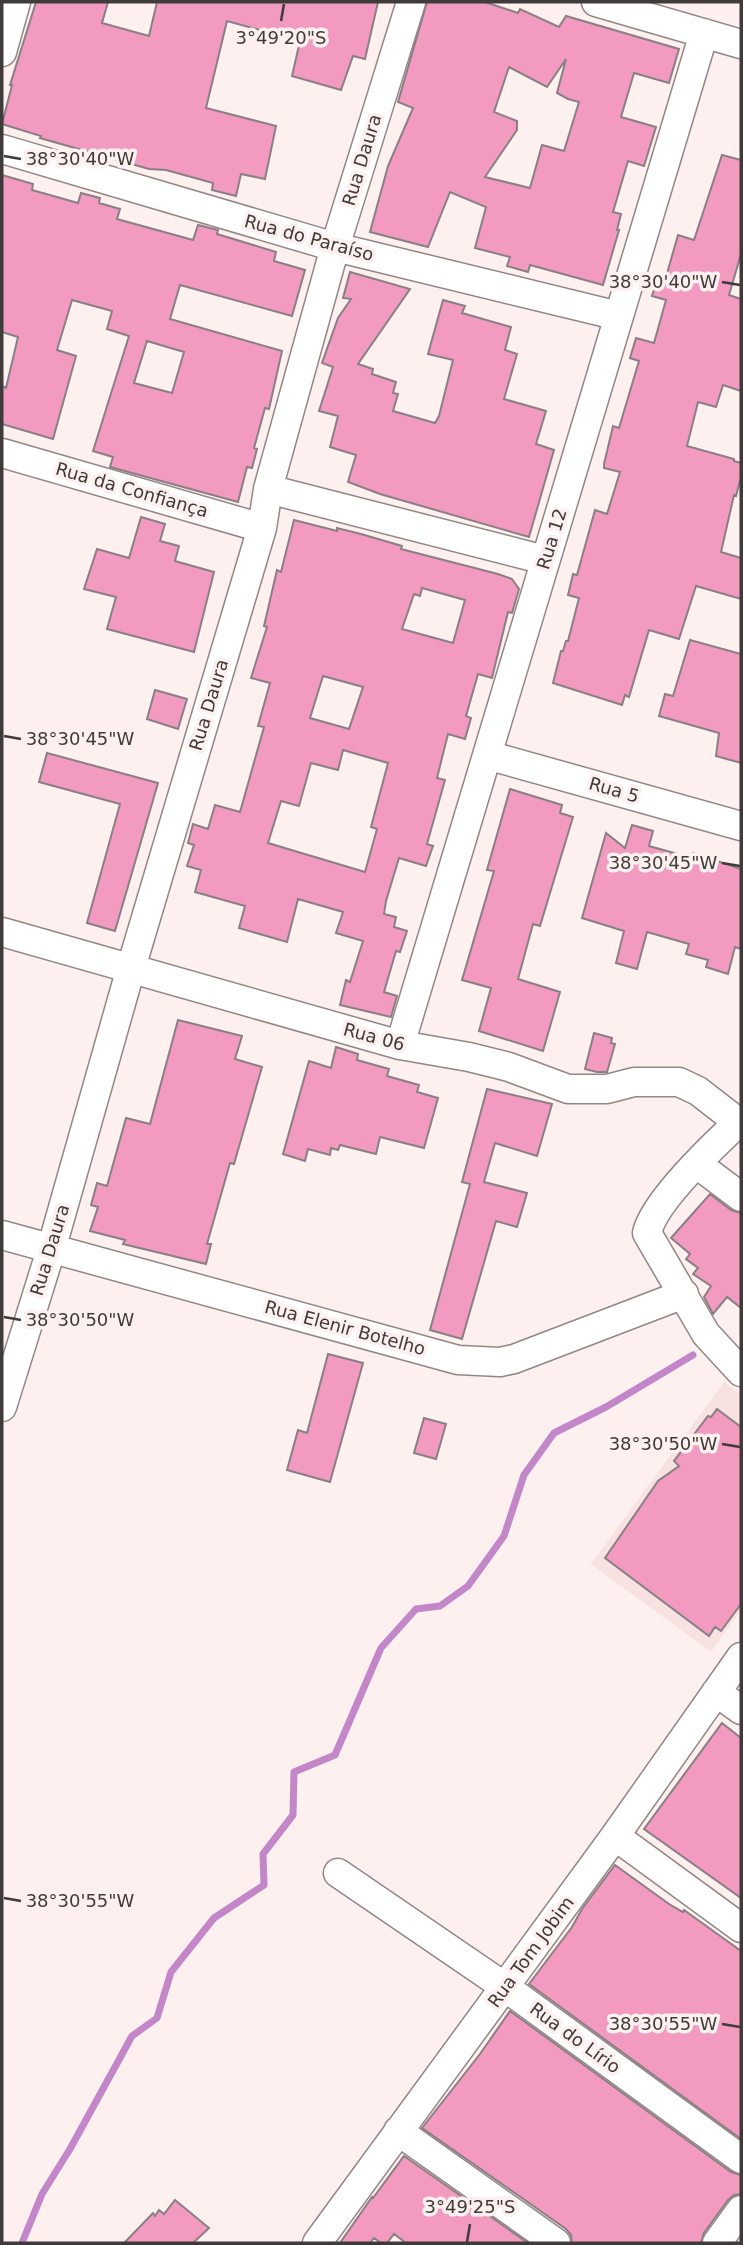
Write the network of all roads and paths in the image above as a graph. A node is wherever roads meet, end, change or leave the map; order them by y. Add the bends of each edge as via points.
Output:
1 (16, 2) edge
2 (411, 2) edge
3 (596, 2) edge
4 (704, 33) junction
5 (741, 44) edge
6 (2, 52) edge
7 (2, 149) edge
8 (335, 247) junction
9 (619, 316) junction
10 (2, 453) edge
11 (268, 489) junction
12 (262, 528) junction
13 (545, 560) junction
14 (487, 755) junction
15 (741, 826) edge
16 (2, 932) edge
17 (131, 968) junction
18 (400, 1045) junction
19 (740, 1121) edge
20 (697, 1164) junction
21 (741, 1197) edge
22 (2, 1235) edge
23 (51, 1250) junction
24 (684, 1294) junction
25 (741, 1372) edge
26 (2, 1407) edge
27 (741, 1657) edge
28 (716, 1692) junction
29 (741, 1710) edge
30 (615, 1836) junction
31 (338, 1872) dead end
32 (741, 1928) edge
33 (505, 1987) junction
34 (398, 2131) junction
35 (741, 2159) edge
36 (741, 2210) edge
37 (317, 2243) edge
38 (556, 2243) edge
39 (717, 2243) edge

1 - 6 street
2 - 8 street, Rua Daura
3 - 4 street
4 - 5 street
4 - 9 street, Rua 12
7 - 8 street, Rua do Paraíso
8 - 9 street, Rua do Paraíso
8 - 11 street, Rua Daura
9 - 13 street, Rua 12
10 - 12 street, Rua da Confiança
11 - 12 street, Rua Daura
11 - 13 street
12 - 17 street, Rua Daura
13 - 14 street, Rua 12
14 - 15 street, Rua 5
14 - 18 street, Rua 12
16 - 17 street, Rua 06
17 - 18 street, Rua 06
17 - 23 street, Rua Daura
18 - 19 street, Rua 06 via 469,1056 568,1089 679,1082
19 - 20 street
20 - 21 street
20 - 24 street via 650,1221 647,1233
22 - 23 street, Rua Elenir Botelho
23 - 24 street, Rua Elenir Botelho via 458,1360 481,1362 514,1359
23 - 26 street, Rua Daura
24 - 25 street via 706,1334
27 - 28 street, Rua Tom Jobim
28 - 29 street
28 - 30 street, Rua Tom Jobim
30 - 32 street
30 - 33 street, Rua Tom Jobim
31 - 33 street, Rua do Lírio
33 - 34 street, Rua Tom Jobim
33 - 35 street, Rua do Lírio
34 - 37 street, Rua Tom Jobim
34 - 38 street
36 - 39 street

